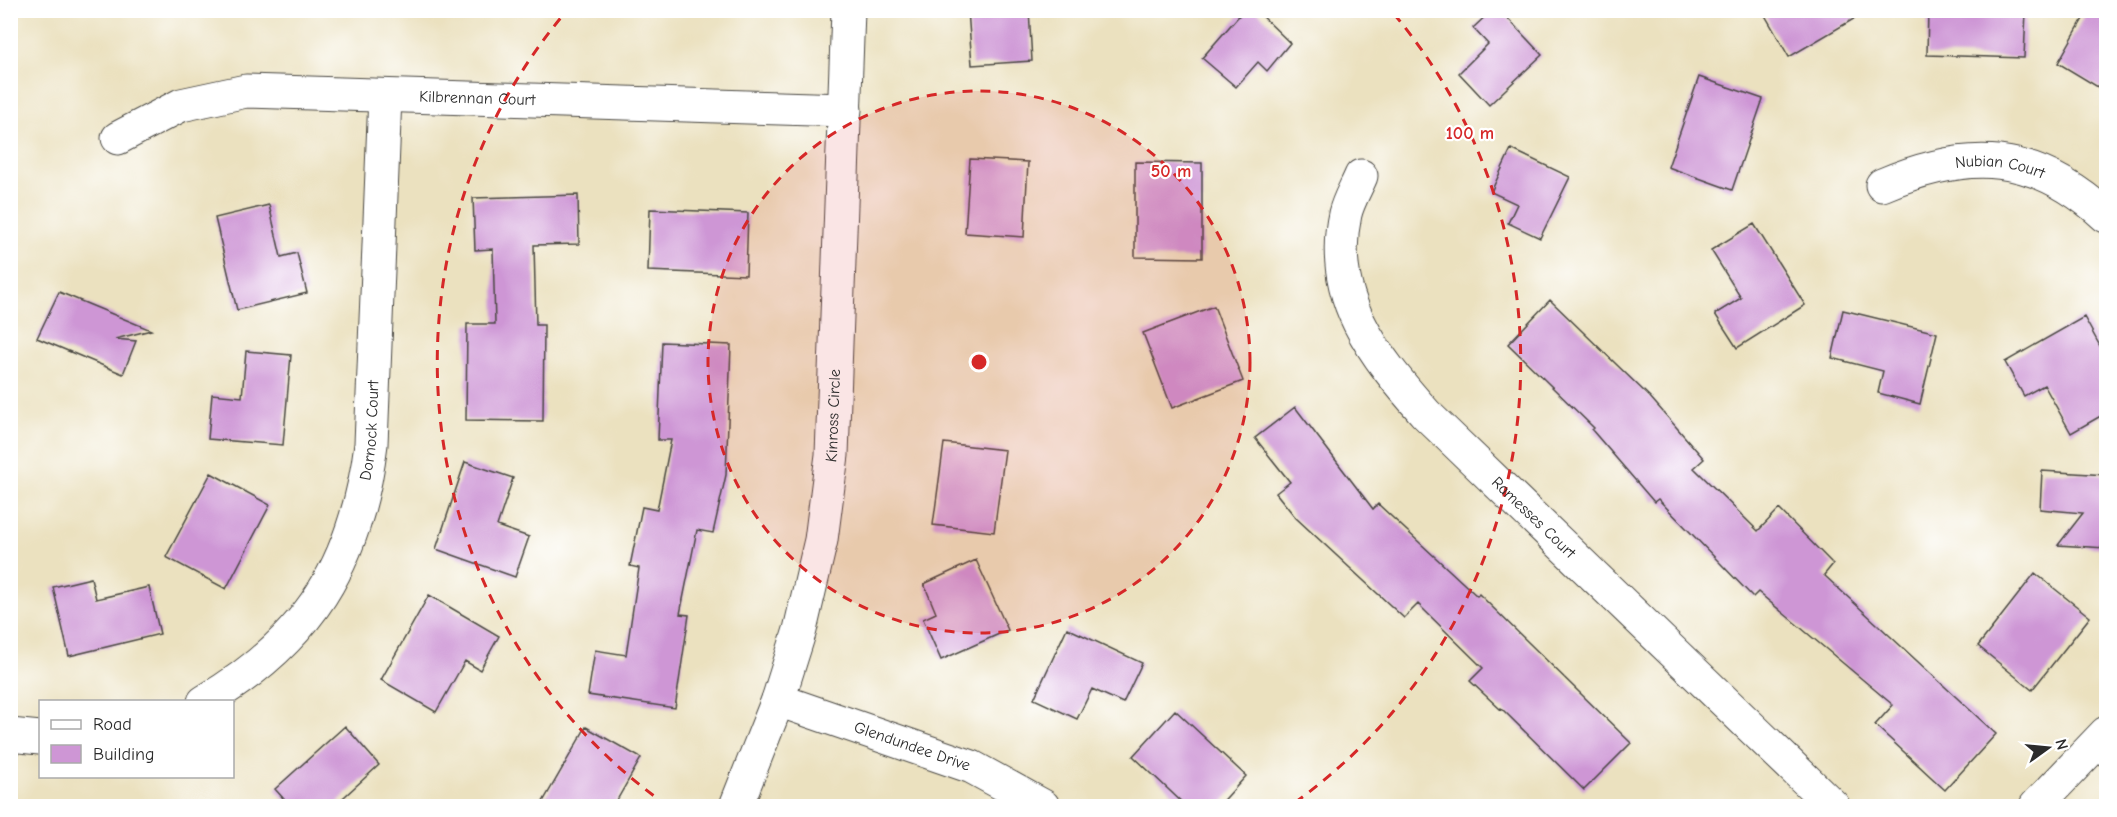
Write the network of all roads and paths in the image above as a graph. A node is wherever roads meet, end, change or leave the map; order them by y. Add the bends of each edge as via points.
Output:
1 (848, 10) edge
2 (384, 96) junction
3 (845, 110) junction
4 (118, 138) dead end
5 (1361, 176) dead end
6 (1882, 185) dead end
7 (2106, 216) edge
8 (207, 700) edge
9 (778, 700) junction
10 (2106, 733) edge
11 (10, 735) edge
12 (39, 738) edge
13 (736, 807) edge
14 (1043, 807) edge
15 (1833, 807) edge
16 (2036, 807) edge

1 - 3 street, Kinross Circle
2 - 3 street, Kilbrennan Court
2 - 4 street, Kilbrennan Court via 246,91 181,105
2 - 8 street, Dornock Court via 371,444 365,491 351,537 331,580 304,619 273,654
3 - 9 street, Kinross Circle via 832,454 821,540 800,630
5 - 15 street, Ramesses Court via 1342,231 1344,288 1356,320 1392,375 1434,423
6 - 7 street, Nubian Court via 1941,166 1989,160 2041,171
9 - 13 street, Kinross Circle
9 - 14 street, Glendundee Drive via 972,767
10 - 16 street
11 - 12 street

